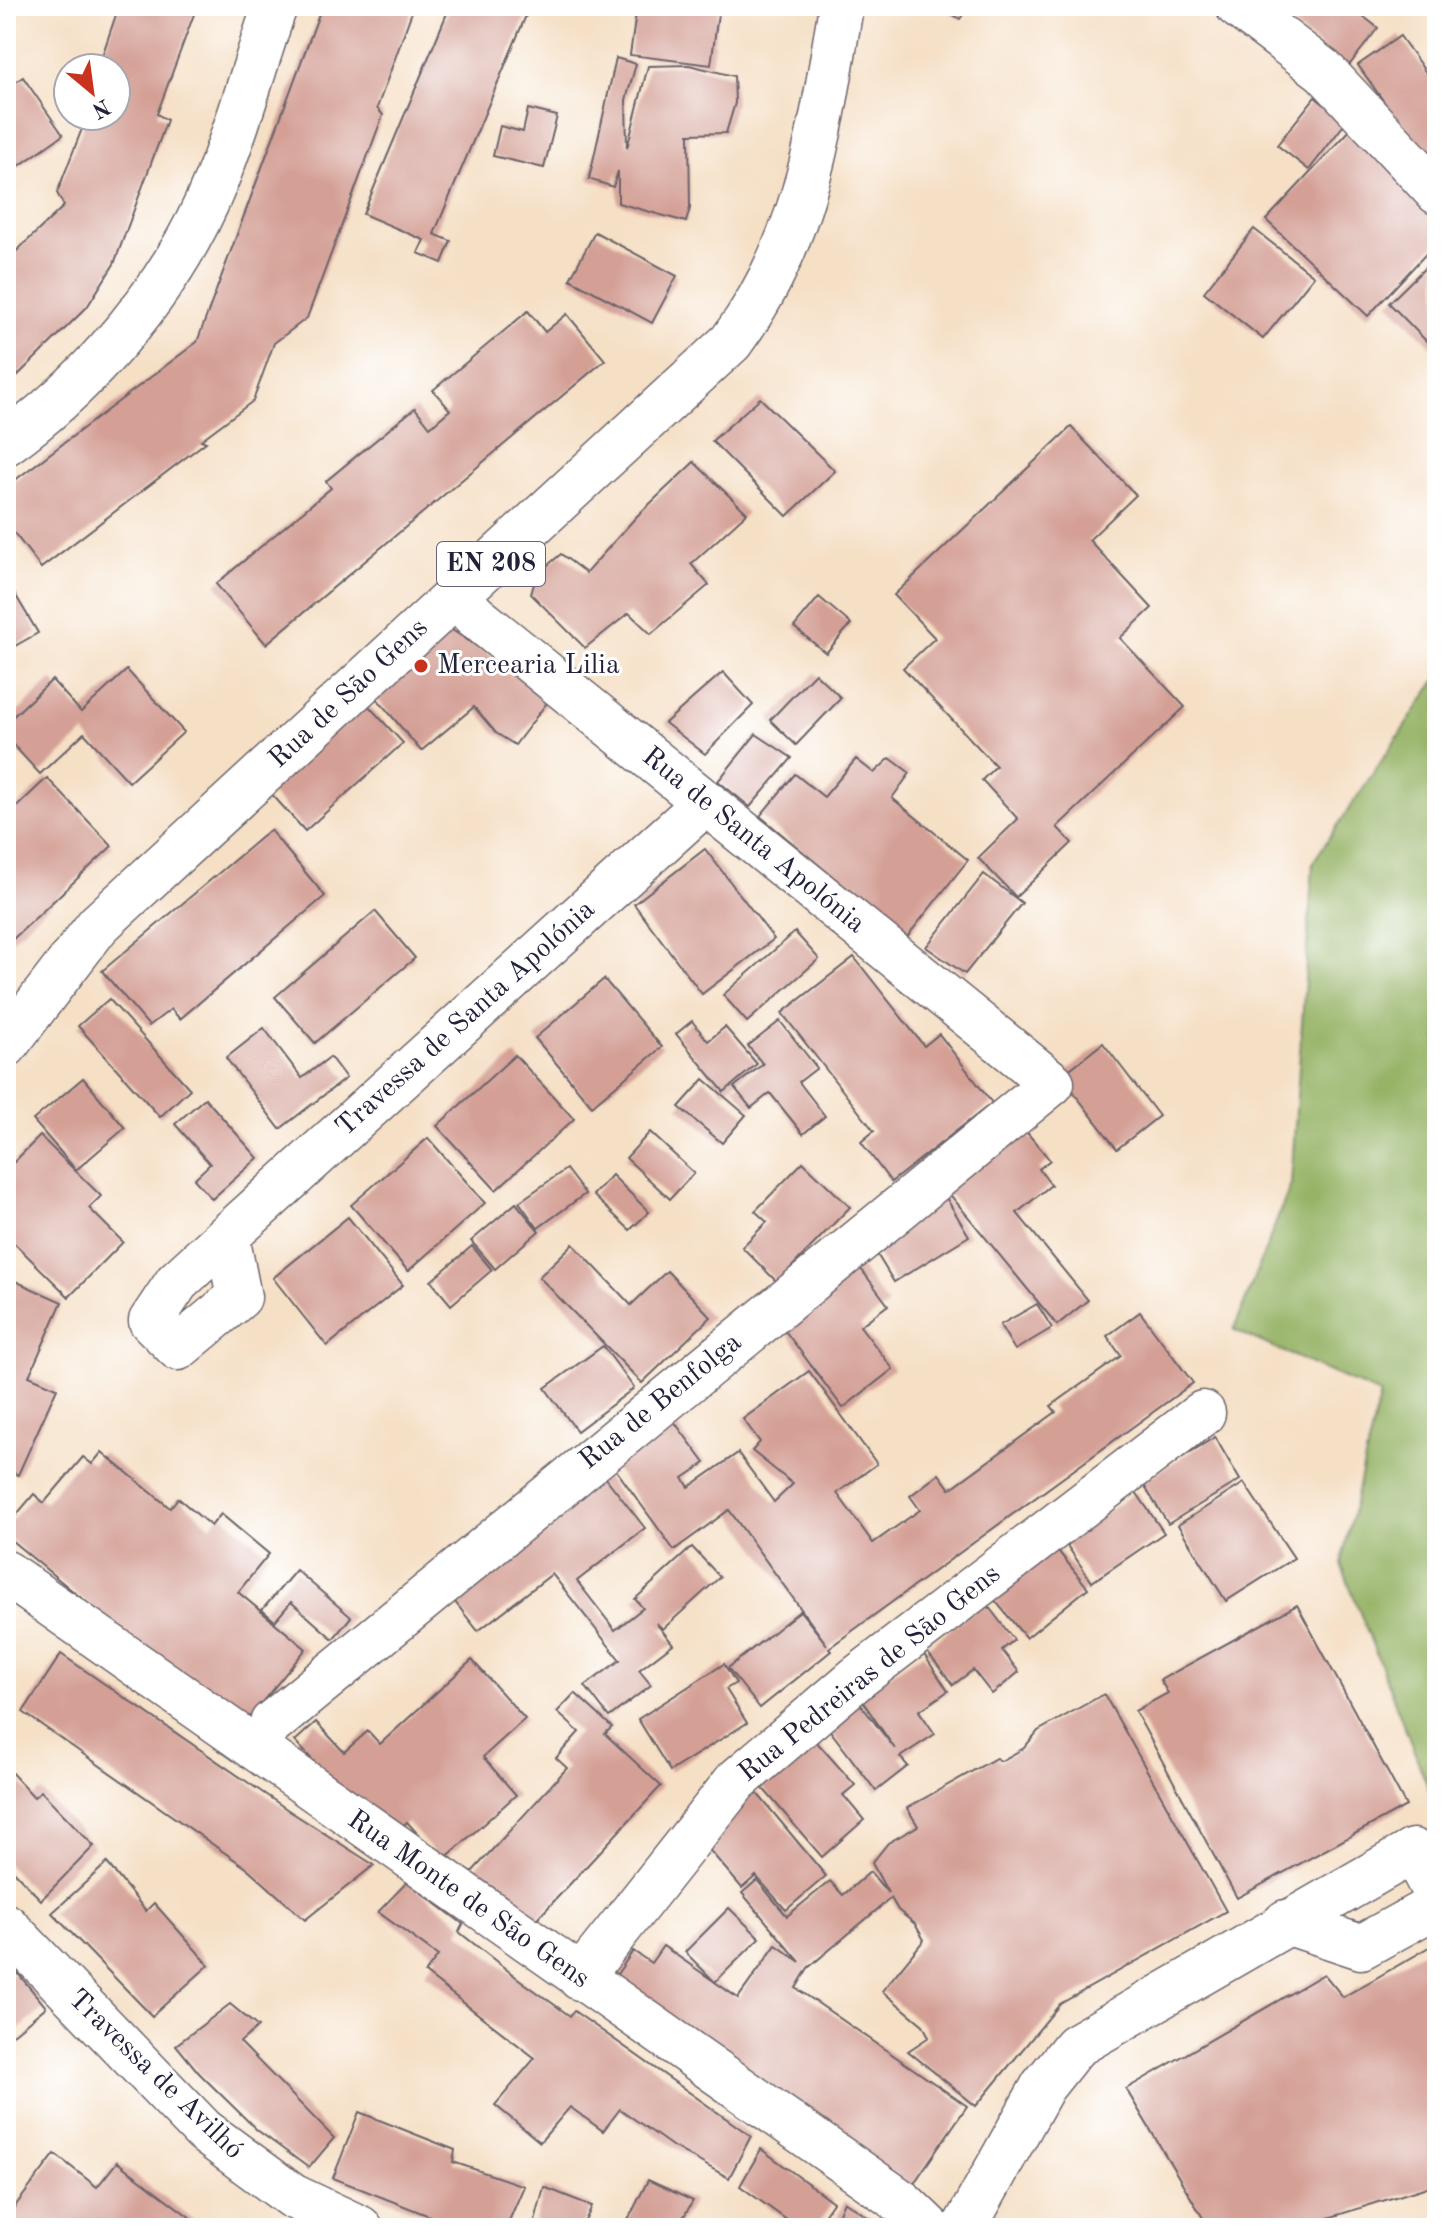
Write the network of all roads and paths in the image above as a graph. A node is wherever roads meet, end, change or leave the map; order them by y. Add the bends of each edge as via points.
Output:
1 (275, 6) edge
2 (841, 6) edge
3 (1238, 6) edge
4 (1437, 192) edge
5 (6, 443) edge
6 (456, 596) junction
7 (706, 802) junction
8 (6, 1045) edge
9 (1052, 1083) joint
10 (227, 1236) dead end
11 (1203, 1413) dead end
12 (6, 1573) edge
13 (272, 1723) dead end
14 (1437, 1897) edge
15 (1437, 1905) edge
16 (1286, 1922) junction
17 (6, 1926) edge
18 (580, 1978) junction
19 (360, 2228) edge
20 (929, 2228) edge
21 (964, 2228) edge

1 - 5 street via 189,239 113,344 37,421
2 - 6 street, Rua de São Gens / EN 208 via 802,207 754,312 731,342
3 - 4 street via 1324,71
6 - 7 street, Rua de Santa Apolónia
6 - 8 street, Rua de São Gens / EN 208 via 98,925
7 - 9 street, Rua de Santa Apolónia
7 - 10 street, Travessa de Santa Apolónia
9 - 13 street, Rua de Benfolga
11 - 18 street, Rua Pedreiras de São Gens via 857,1678 736,1781
12 - 18 street, Rua Monte de São Gens
14 - 16 street via 1413,1851
15 - 16 street via 1361,1947
16 - 21 street via 1075,2046 1043,2086
17 - 19 street, Travessa de Avilhó via 204,2131 292,2196
18 - 20 street, Rua Monte de São Gens via 903,2203

